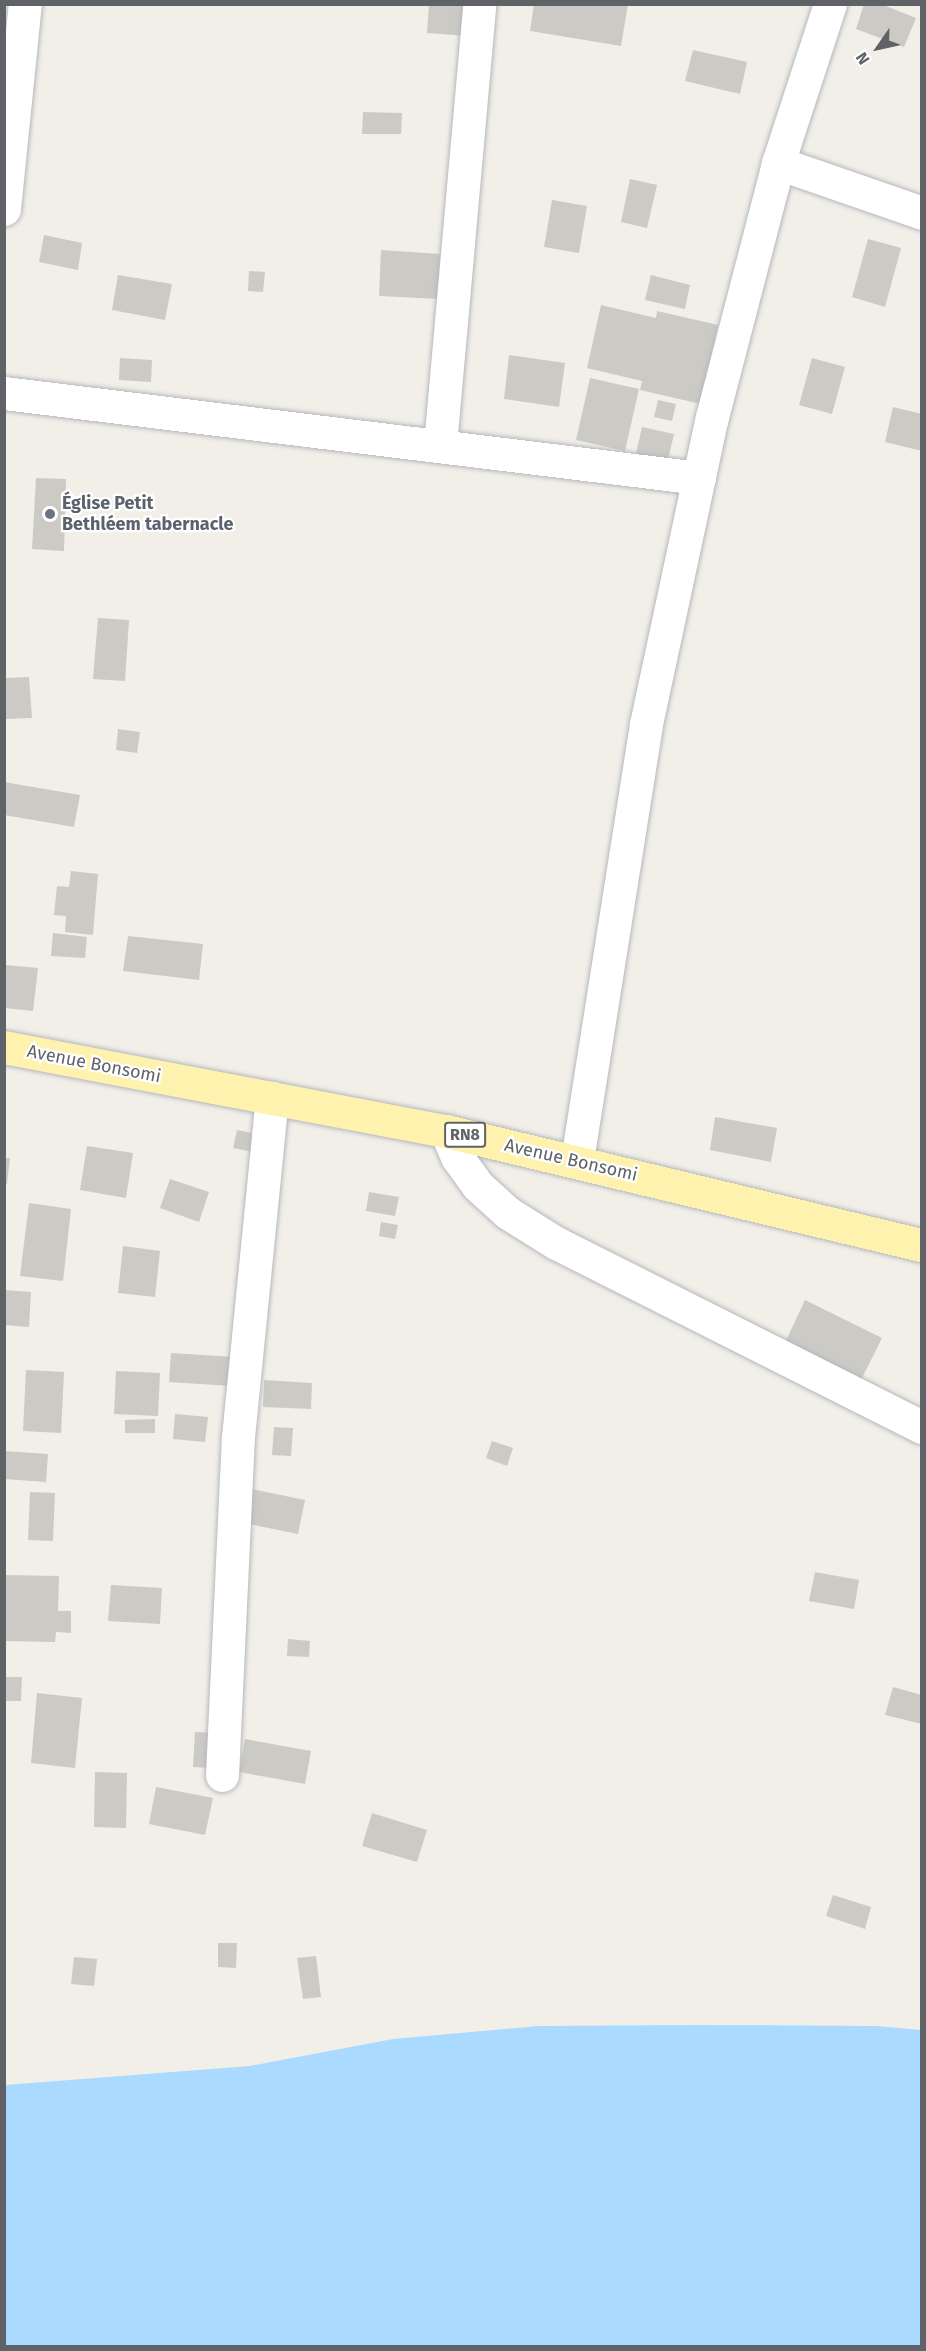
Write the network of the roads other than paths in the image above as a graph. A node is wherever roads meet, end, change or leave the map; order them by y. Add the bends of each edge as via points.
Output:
1 (25, 4) edge
2 (479, 4) edge
3 (830, 4) edge
4 (778, 163) junction
5 (4, 209) edge
6 (921, 213) edge
7 (4, 393) edge
8 (440, 445) junction
9 (699, 478) junction
10 (4, 1047) edge
11 (272, 1098) junction
12 (446, 1131) junction
13 (577, 1160) junction
14 (921, 1245) edge
15 (921, 1427) edge
16 (222, 1775) dead end

1 - 5 street
2 - 8 street
3 - 4 street
4 - 6 street
4 - 9 street
7 - 8 street
8 - 9 street
9 - 13 street via 646,724
10 - 11 main road, Avenue Bonsomi / RN8
11 - 12 main road, Avenue Bonsomi / RN8
11 - 16 street via 238,1437
12 - 13 main road, Avenue Bonsomi / RN8
12 - 15 street via 457,1157 477,1185 508,1213 556,1243
13 - 14 main road, Avenue Bonsomi / RN8

